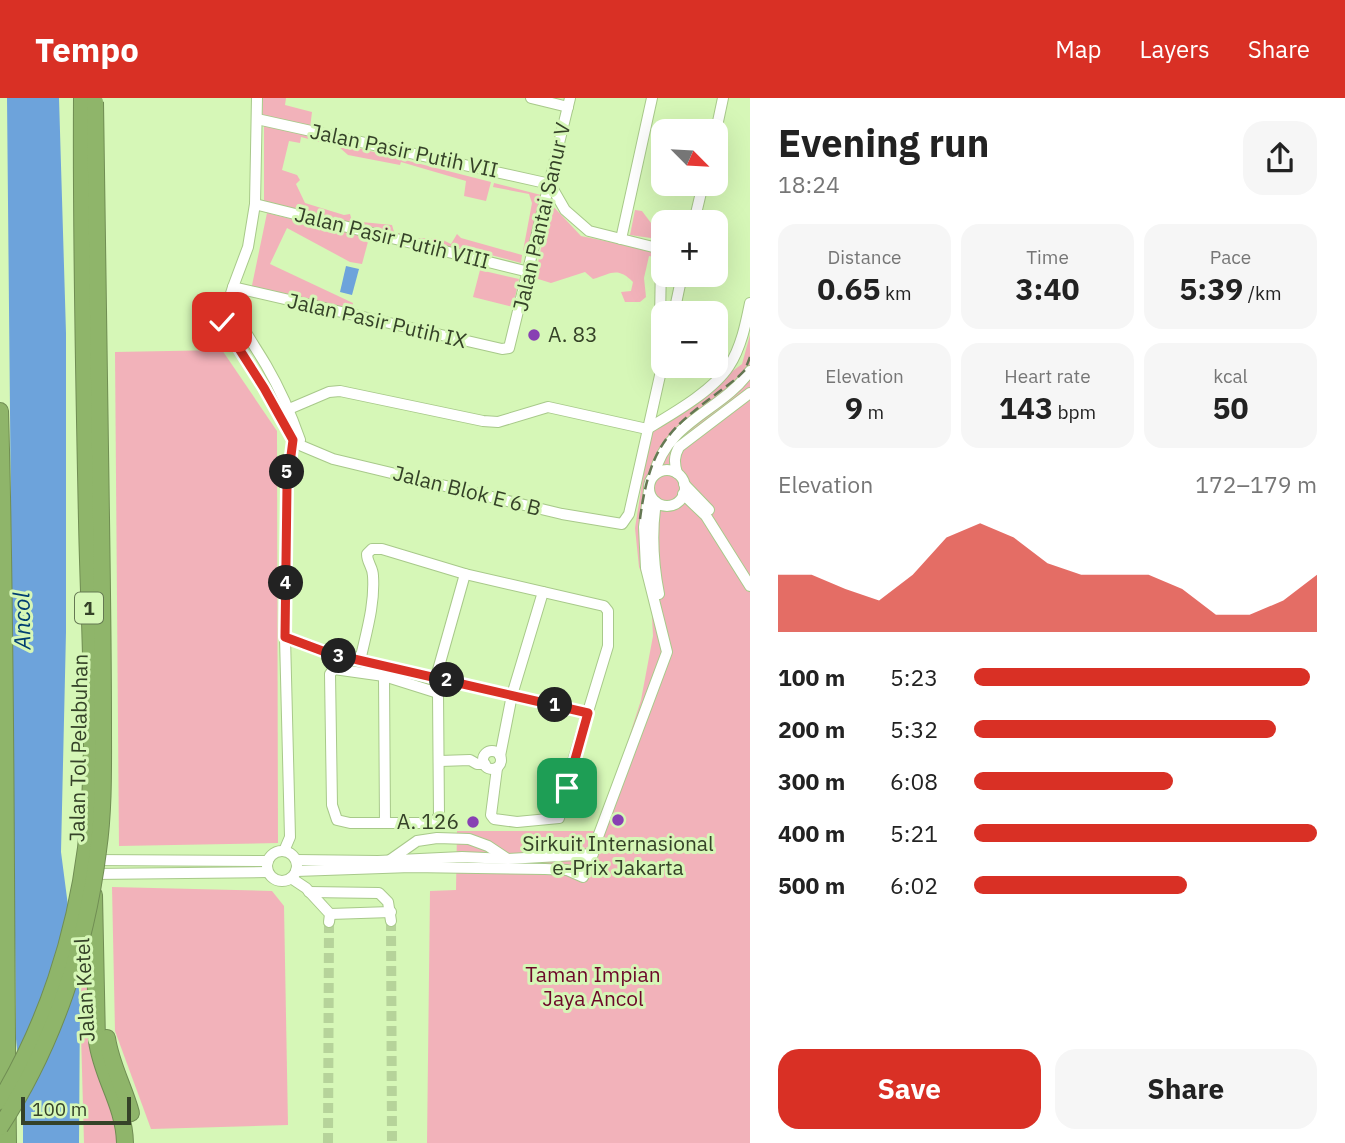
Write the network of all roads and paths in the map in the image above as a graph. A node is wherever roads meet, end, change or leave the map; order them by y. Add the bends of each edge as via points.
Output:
1 (257, 98) edge
2 (531, 98) edge
3 (652, 98) edge
4 (723, 98) edge
5 (92, 99) edge
6 (569, 103) edge
7 (257, 119) junction
8 (719, 119) edge
9 (550, 184) junction
10 (255, 204) junction
11 (621, 239) junction
12 (529, 272) junction
13 (233, 287) junction
14 (229, 299) junction
15 (661, 301) edge
16 (750, 303) edge
17 (513, 335) joint
18 (265, 364) junction
19 (750, 371) edge
20 (255, 373) junction
21 (659, 378) edge
22 (750, 393) edge
23 (289, 409) junction
24 (0, 411) edge
25 (647, 429) junction
26 (297, 443) junction
27 (677, 473) junction
28 (654, 475) junction
29 (683, 489) junction
30 (649, 490) junction
31 (656, 502) junction
32 (750, 573) edge
33 (465, 574) junction
34 (750, 586) edge
35 (543, 592) junction
36 (663, 635) junction
37 (285, 637) junction
38 (360, 661) junction
39 (384, 676) junction
40 (436, 677) junction
41 (512, 695) junction
42 (588, 713) junction
43 (440, 761) junction
44 (498, 762) junction
45 (386, 823) junction
46 (284, 851) junction
47 (593, 854) junction
48 (546, 857) junction
49 (508, 859) junction
50 (390, 860) junction
51 (97, 866) junction
52 (268, 866) junction
53 (545, 869) junction
54 (294, 870) junction
55 (309, 892) junction
56 (0, 1101) edge
57 (0, 1127) edge
58 (8, 1143) edge
59 (124, 1143) edge
60 (136, 1143) edge

1 - 7 street
2 - 6 street
3 - 11 street
4 - 8 street
5 - 51 highway via 100,598
5 - 56 highway, Jalan Tol Pelabuhan / 1, bridge via 82,275 91,681 88,816 79,888 58,973 24,1058
5 - 57 highway, Jalan Tol Pelabuhan / 1, bridge via 103,679 99,849 75,964 40,1055
6 - 9 street, Jalan Pantai Sanur V
7 - 9 street, Jalan Pasir Putih VII
7 - 10 street
9 - 11 street via 577,222 600,235
9 - 12 street, Jalan Pantai Sanur V
10 - 12 street, Jalan Pasir Putih VIII
10 - 13 street via 248,247
11 - 15 street via 659,250
12 - 17 street, Jalan Pantai Sanur V
13 - 14 street
13 - 17 street, Jalan Pasir Putih IX via 502,349 511,347
14 - 18 street
14 - 20 street via 222,322
16 - 25 street via 737,349 723,374 683,408
18 - 20 street
18 - 23 street
19 - 28 street via 673,437
20 - 26 street
21 - 25 street
22 - 27 street via 679,447 674,465
23 - 25 street via 340,391 483,421 498,422 548,407
23 - 26 street
24 - 58 highway
25 - 26 street, Jalan Blok E 6 B via 629,514 622,524 333,459
26 - 37 street via 287,486
27 - 28 street via 666,470
27 - 29 street
28 - 30 street
29 - 31 street via 677,502
29 - 32 street via 713,514
29 - 34 street via 706,516
30 - 31 street
30 - 36 street via 643,527 646,568
31 - 36 street via 653,565
33 - 35 street
33 - 38 street via 372,549 367,554 373,570 373,604
33 - 40 street
35 - 41 street
35 - 42 street via 601,605 608,611 608,646
36 - 47 street via 667,652
37 - 38 street
37 - 46 street via 290,837
38 - 40 street
39 - 43 street via 438,692
39 - 45 street
39 - 45 street via 334,669 330,674 333,814 341,823
40 - 41 street
41 - 42 street
41 - 44 street
42 - 44 street via 559,818 496,820 491,814
43 - 44 street via 477,756 485,760 491,751
43 - 45 street via 436,820
46 - 52 street via 274,853
46 - 54 street via 291,854
47 - 48 street
47 - 53 street via 583,877 567,870
48 - 49 street
48 - 53 street
49 - 50 street
49 - 50 street via 469,839 437,838 417,841
50 - 54 street
51 - 52 street via 119,862
51 - 59 highway, Jalan Ketel via 97,1041 100,1063 124,1123
51 - 60 highway, Jalan Ketel via 110,1059 125,1091
52 - 54 street via 280,881
53 - 54 street
54 - 55 street
55 - 55 street via 329,918 391,916 388,902 379,893

